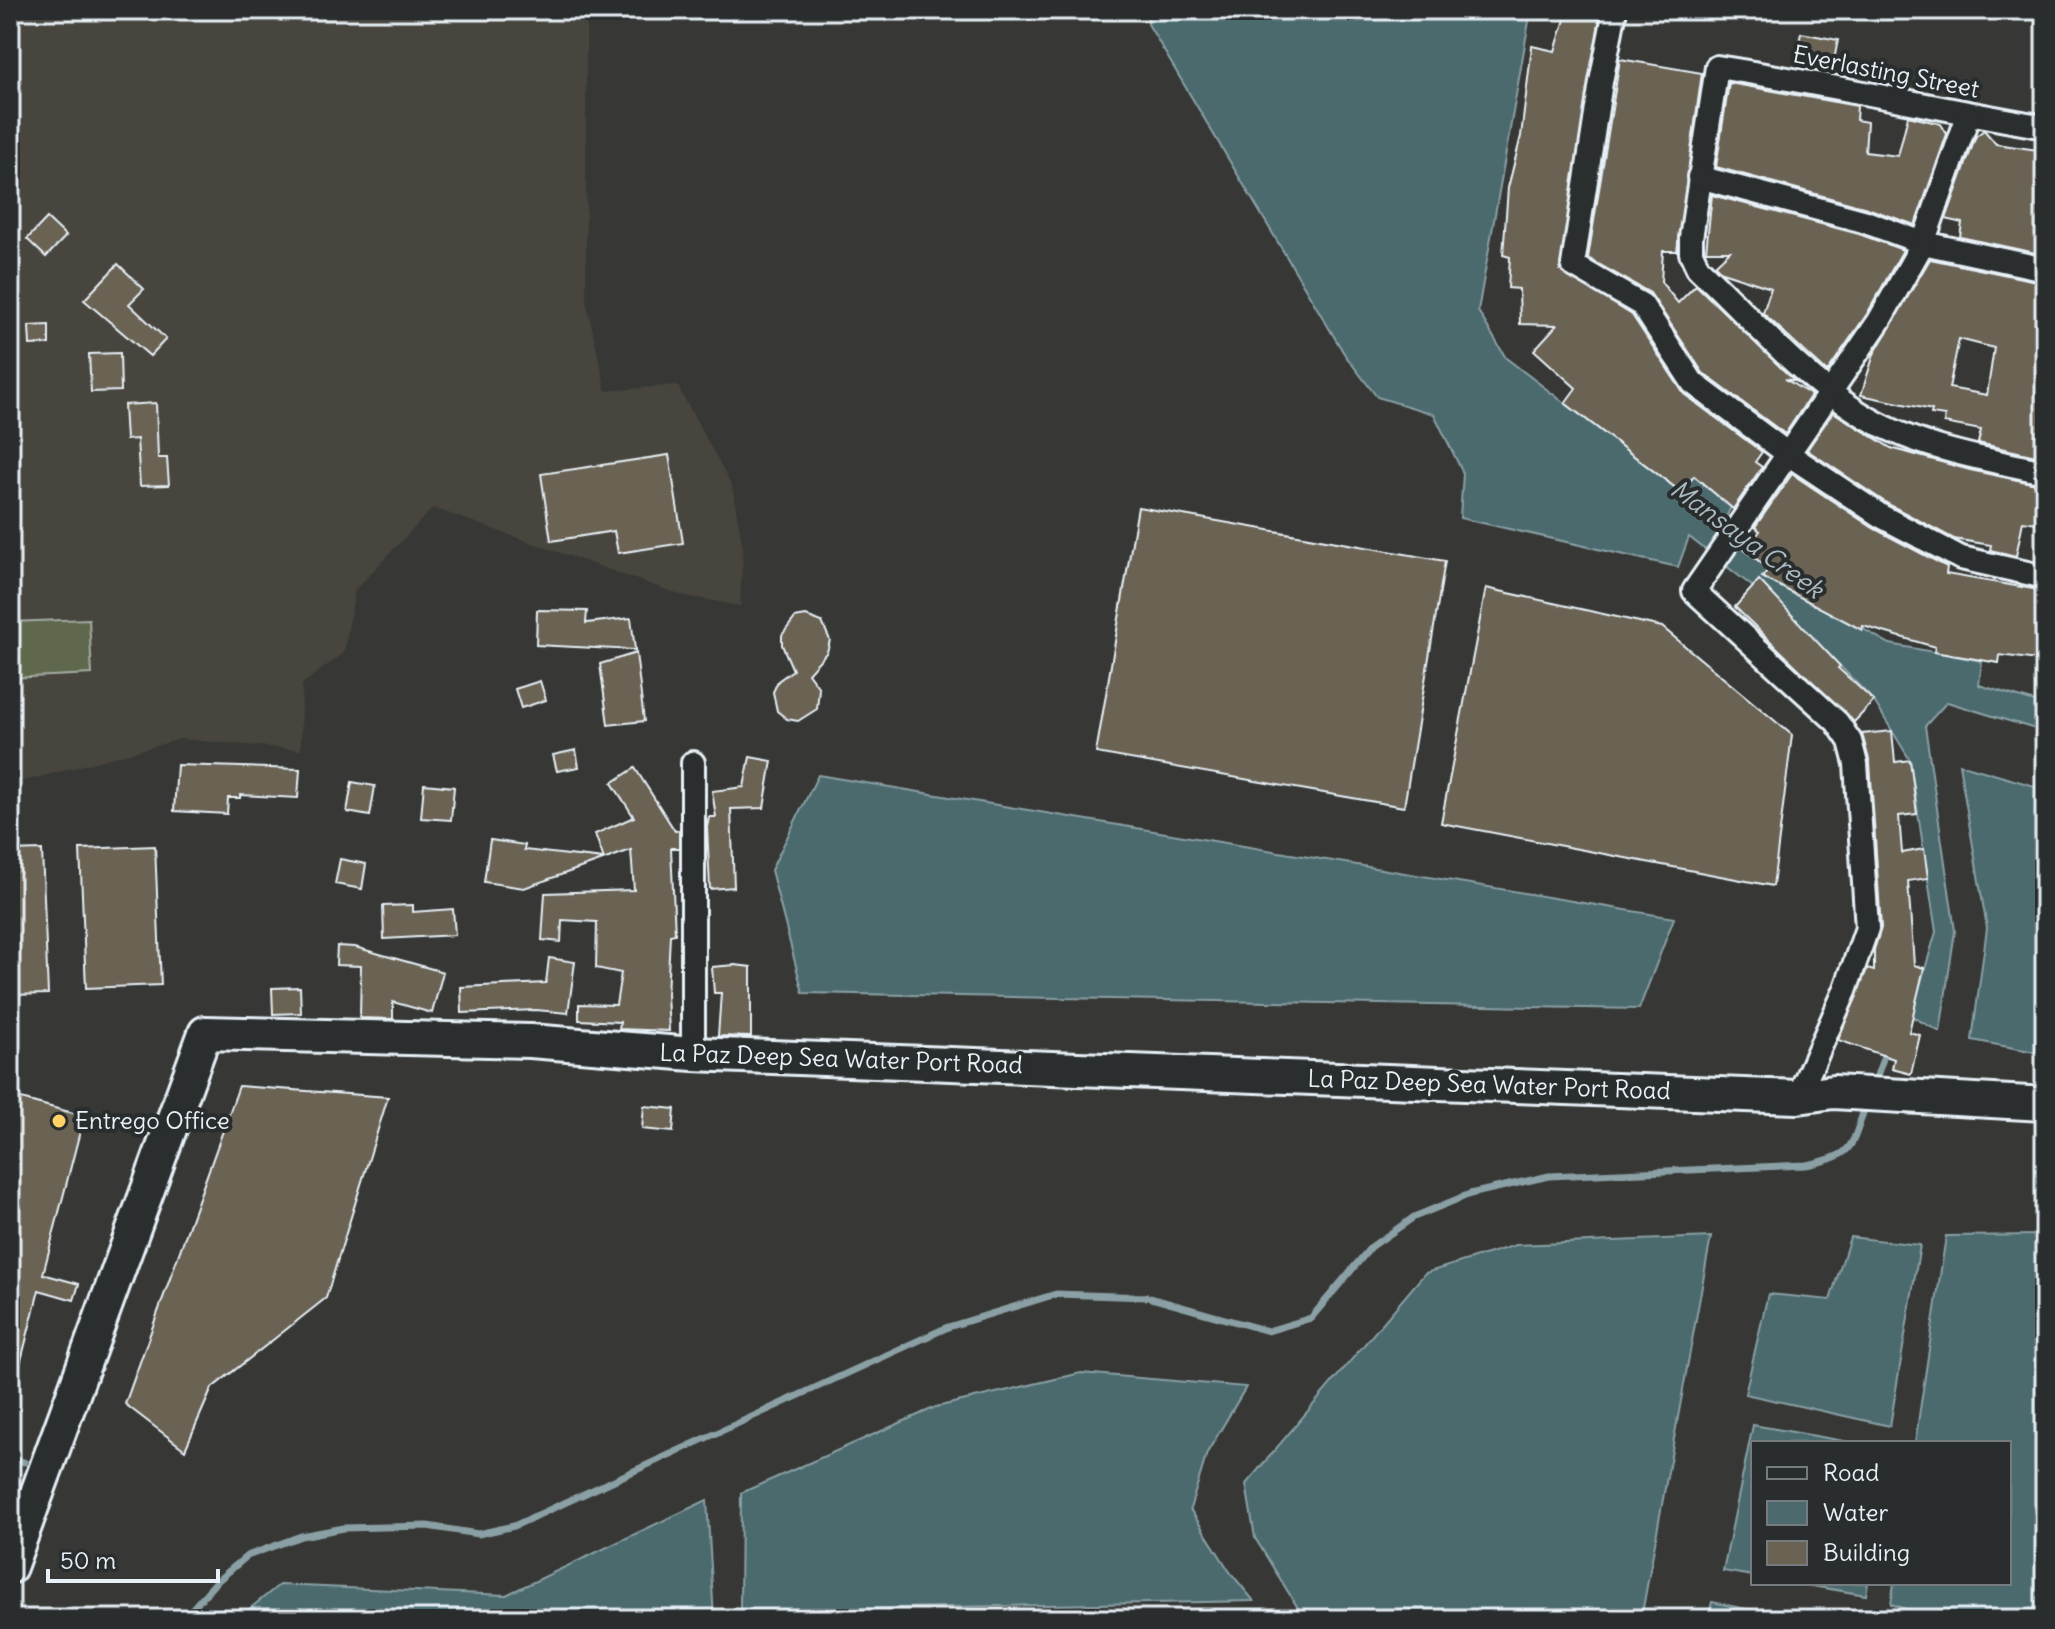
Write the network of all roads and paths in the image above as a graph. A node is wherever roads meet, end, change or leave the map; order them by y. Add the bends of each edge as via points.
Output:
1 (1615, 10) edge
2 (1968, 116) junction
3 (2045, 127) edge
4 (1699, 177) junction
5 (1923, 243) junction
6 (2045, 269) edge
7 (1829, 392) junction
8 (1788, 454) junction
9 (2045, 472) edge
10 (2045, 577) edge
11 (693, 763) dead end
12 (693, 1054) junction
13 (1798, 1097) junction
14 (2045, 1104) edge
15 (10, 1567) edge

1 - 8 street via 1573,265 1642,305 1693,383
2 - 3 street, Everlasting Street
2 - 4 street, Everlasting Street via 1835,85 1717,67
2 - 5 street
4 - 5 street via 1863,221
4 - 7 street via 1691,238 1698,268
5 - 6 street
5 - 7 street via 1879,321
7 - 8 street
7 - 9 street via 1898,432
8 - 10 street via 1881,516 1961,558
8 - 13 street via 1694,591 1837,722 1850,741 1856,764 1867,928
11 - 12 street
12 - 13 main road, La Paz Deep Sea Water Port Road
12 - 15 main road, La Paz Deep Sea Water Port Road via 530,1041 205,1033
13 - 14 main road, La Paz Deep Sea Water Port Road via 1833,1092

